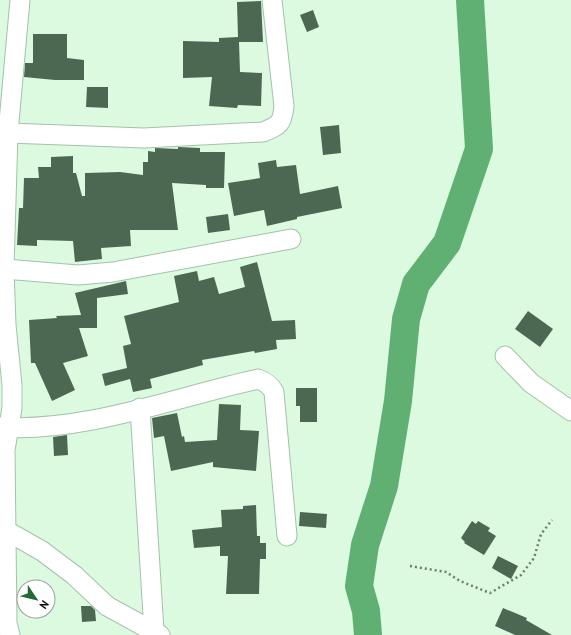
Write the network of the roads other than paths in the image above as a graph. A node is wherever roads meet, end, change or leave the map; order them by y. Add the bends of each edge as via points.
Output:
1 (20, 0) edge
2 (272, 0) edge
3 (8, 133) junction
4 (291, 239) dead end
5 (4, 269) junction
6 (505, 356) dead end
7 (140, 408) junction
8 (571, 411) edge
9 (4, 427) edge
10 (5, 530) junction
11 (287, 536) dead end
12 (157, 633) edge
13 (10, 635) edge

1 - 3 street
2 - 3 street via 284,106 283,120 278,126 263,132 162,138
3 - 5 street
4 - 5 street via 113,272 78,275
5 - 9 street via 12,385 12,408
6 - 8 street via 531,382
7 - 9 street via 101,419 40,427
7 - 11 street via 258,379 271,386 274,392
7 - 12 street
9 - 10 street
10 - 12 street via 42,551 74,575 108,606
10 - 13 street via 7,623

